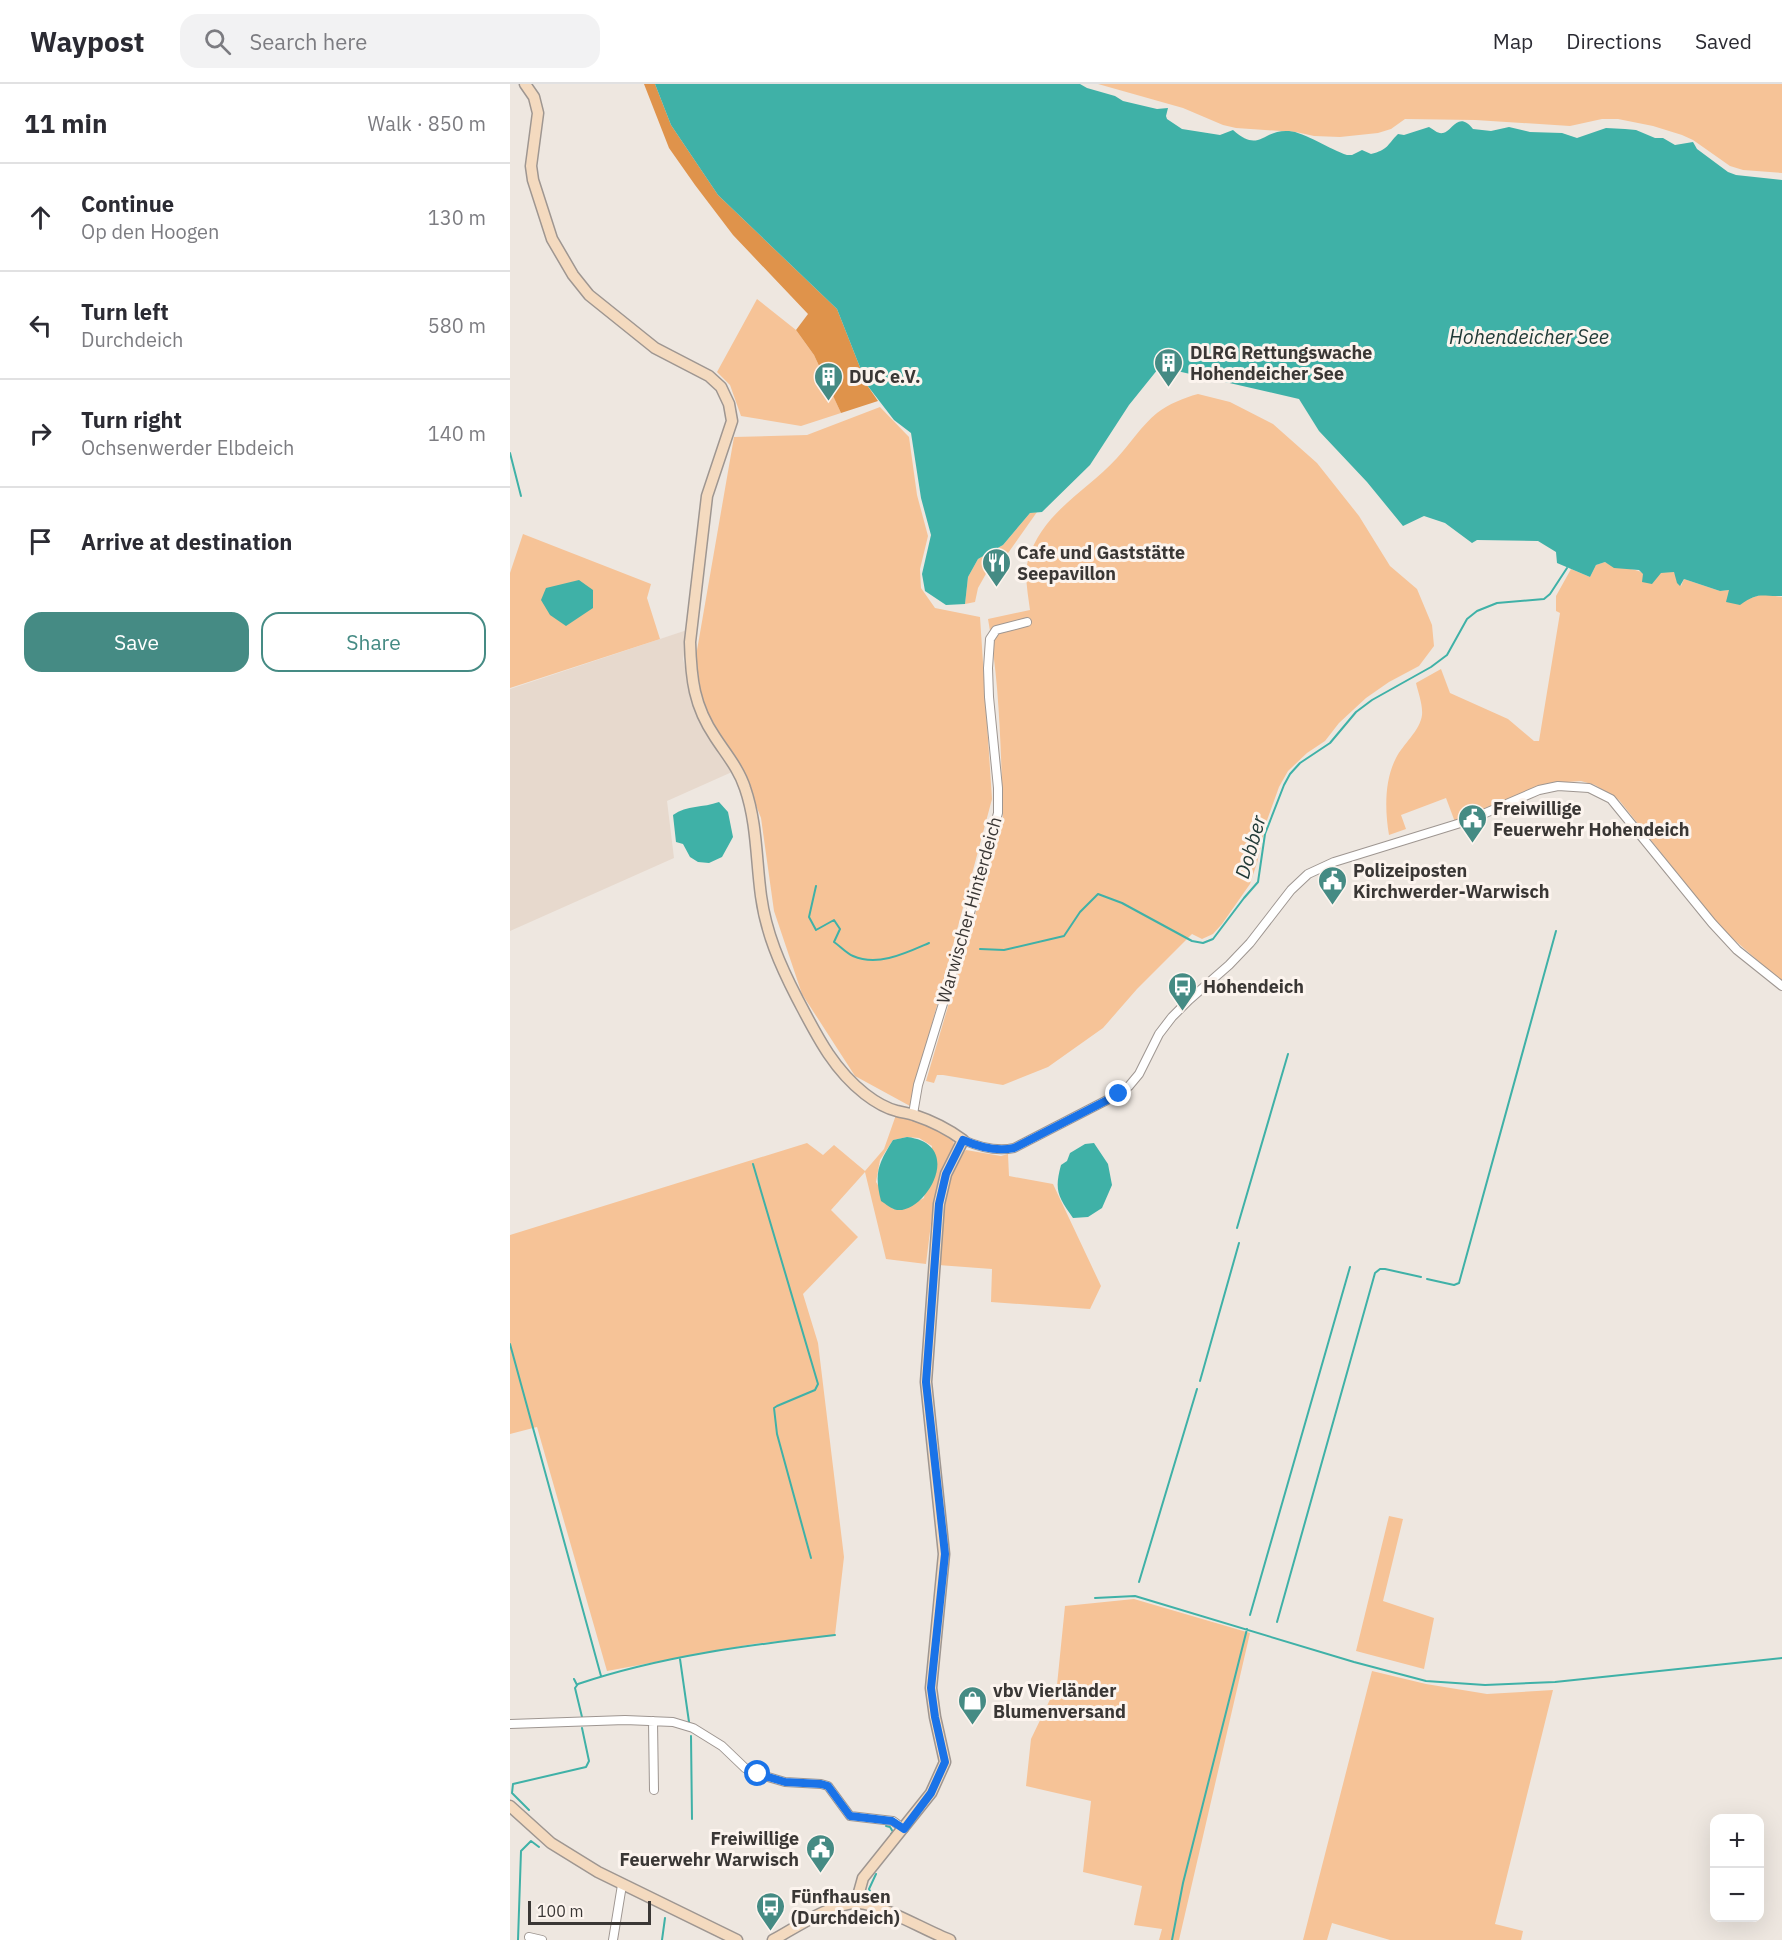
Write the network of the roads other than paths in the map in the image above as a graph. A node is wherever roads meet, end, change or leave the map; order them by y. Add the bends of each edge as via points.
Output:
1 (525, 84) edge
2 (1027, 622) dead end
3 (1782, 986) edge
4 (913, 1114) junction
5 (963, 1140) junction
6 (653, 1721) junction
7 (510, 1724) edge
8 (654, 1790) dead end
9 (510, 1806) edge
10 (904, 1829) junction
11 (622, 1885) junction
12 (856, 1903) junction
13 (529, 1937) dead end
14 (542, 1940) edge
15 (613, 1940) edge
16 (737, 1940) edge
17 (773, 1940) edge
18 (950, 1940) edge

1 - 4 street via 538,113 531,172 552,239 573,275 589,295 655,348 709,376 721,387 729,404 732,421 707,496 690,642 695,696 710,729 745,785 754,822 760,893 769,935 808,1022 830,1058 864,1093 887,1108
2 - 4 street, Warwischer Hinterdeich via 996,630 990,639 988,697 998,813 918,1085
3 - 5 street via 1737,950 1712,923 1611,798 1589,788 1558,786 1308,874 1229,965 1174,1014 1124,1090 1014,1148 986,1148
4 - 5 street via 949,1129
5 - 10 street via 946,1174 939,1204 926,1382 945,1554 931,1688 945,1762 931,1793
6 - 7 street
6 - 8 street
6 - 10 street via 693,1728 758,1774 785,1782 828,1786 850,1816 892,1821
9 - 11 street via 551,1843
10 - 12 street via 863,1878
11 - 15 street
11 - 16 street
12 - 17 street via 826,1912
12 - 18 street via 873,1906
13 - 14 street

